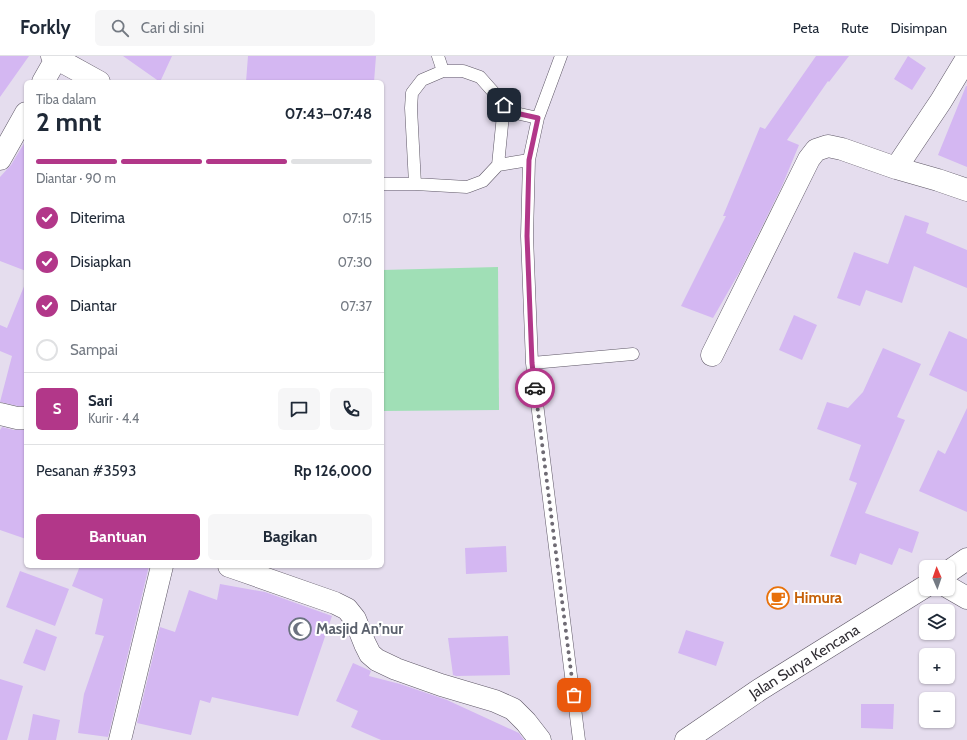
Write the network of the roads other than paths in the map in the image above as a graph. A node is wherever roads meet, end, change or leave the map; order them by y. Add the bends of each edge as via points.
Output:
1 (438, 56) edge
2 (561, 56) edge
3 (54, 57) edge
4 (967, 58) edge
5 (443, 72) junction
6 (44, 80) edge
7 (94, 80) edge
8 (504, 105) junction
9 (24, 117) edge
10 (538, 118) junction
11 (0, 159) edge
12 (529, 160) junction
13 (498, 165) junction
14 (896, 168) junction
15 (384, 184) edge
16 (415, 184) junction
17 (967, 190) edge
18 (633, 354) dead end
19 (712, 355) dead end
20 (532, 363) junction
21 (0, 414) edge
22 (24, 418) edge
23 (967, 559) edge
24 (955, 567) edge
25 (162, 568) edge
26 (234, 568) edge
27 (919, 590) edge
28 (955, 591) edge
29 (967, 598) edge
30 (120, 740) edge
31 (540, 740) edge
32 (580, 740) edge
33 (686, 740) edge

1 - 5 lane
2 - 10 lane
3 - 6 street
3 - 7 street
4 - 14 street
5 - 8 lane via 463,71 480,77
5 - 16 lane via 422,80 412,93
8 - 10 lane via 511,112
8 - 13 lane
9 - 11 street
10 - 12 lane
12 - 13 lane
12 - 20 lane via 527,236
13 - 16 lane via 483,181 467,187
14 - 17 street
14 - 19 street via 842,149 828,146 816,150 809,159
15 - 16 lane
18 - 20 lane
20 - 32 lane
21 - 22 street
23 - 24 street
25 - 30 street
26 - 31 street via 347,609 356,618 370,654 377,660 396,669 513,709
27 - 33 street, Jalan Surya Kencana via 759,690
28 - 29 street

